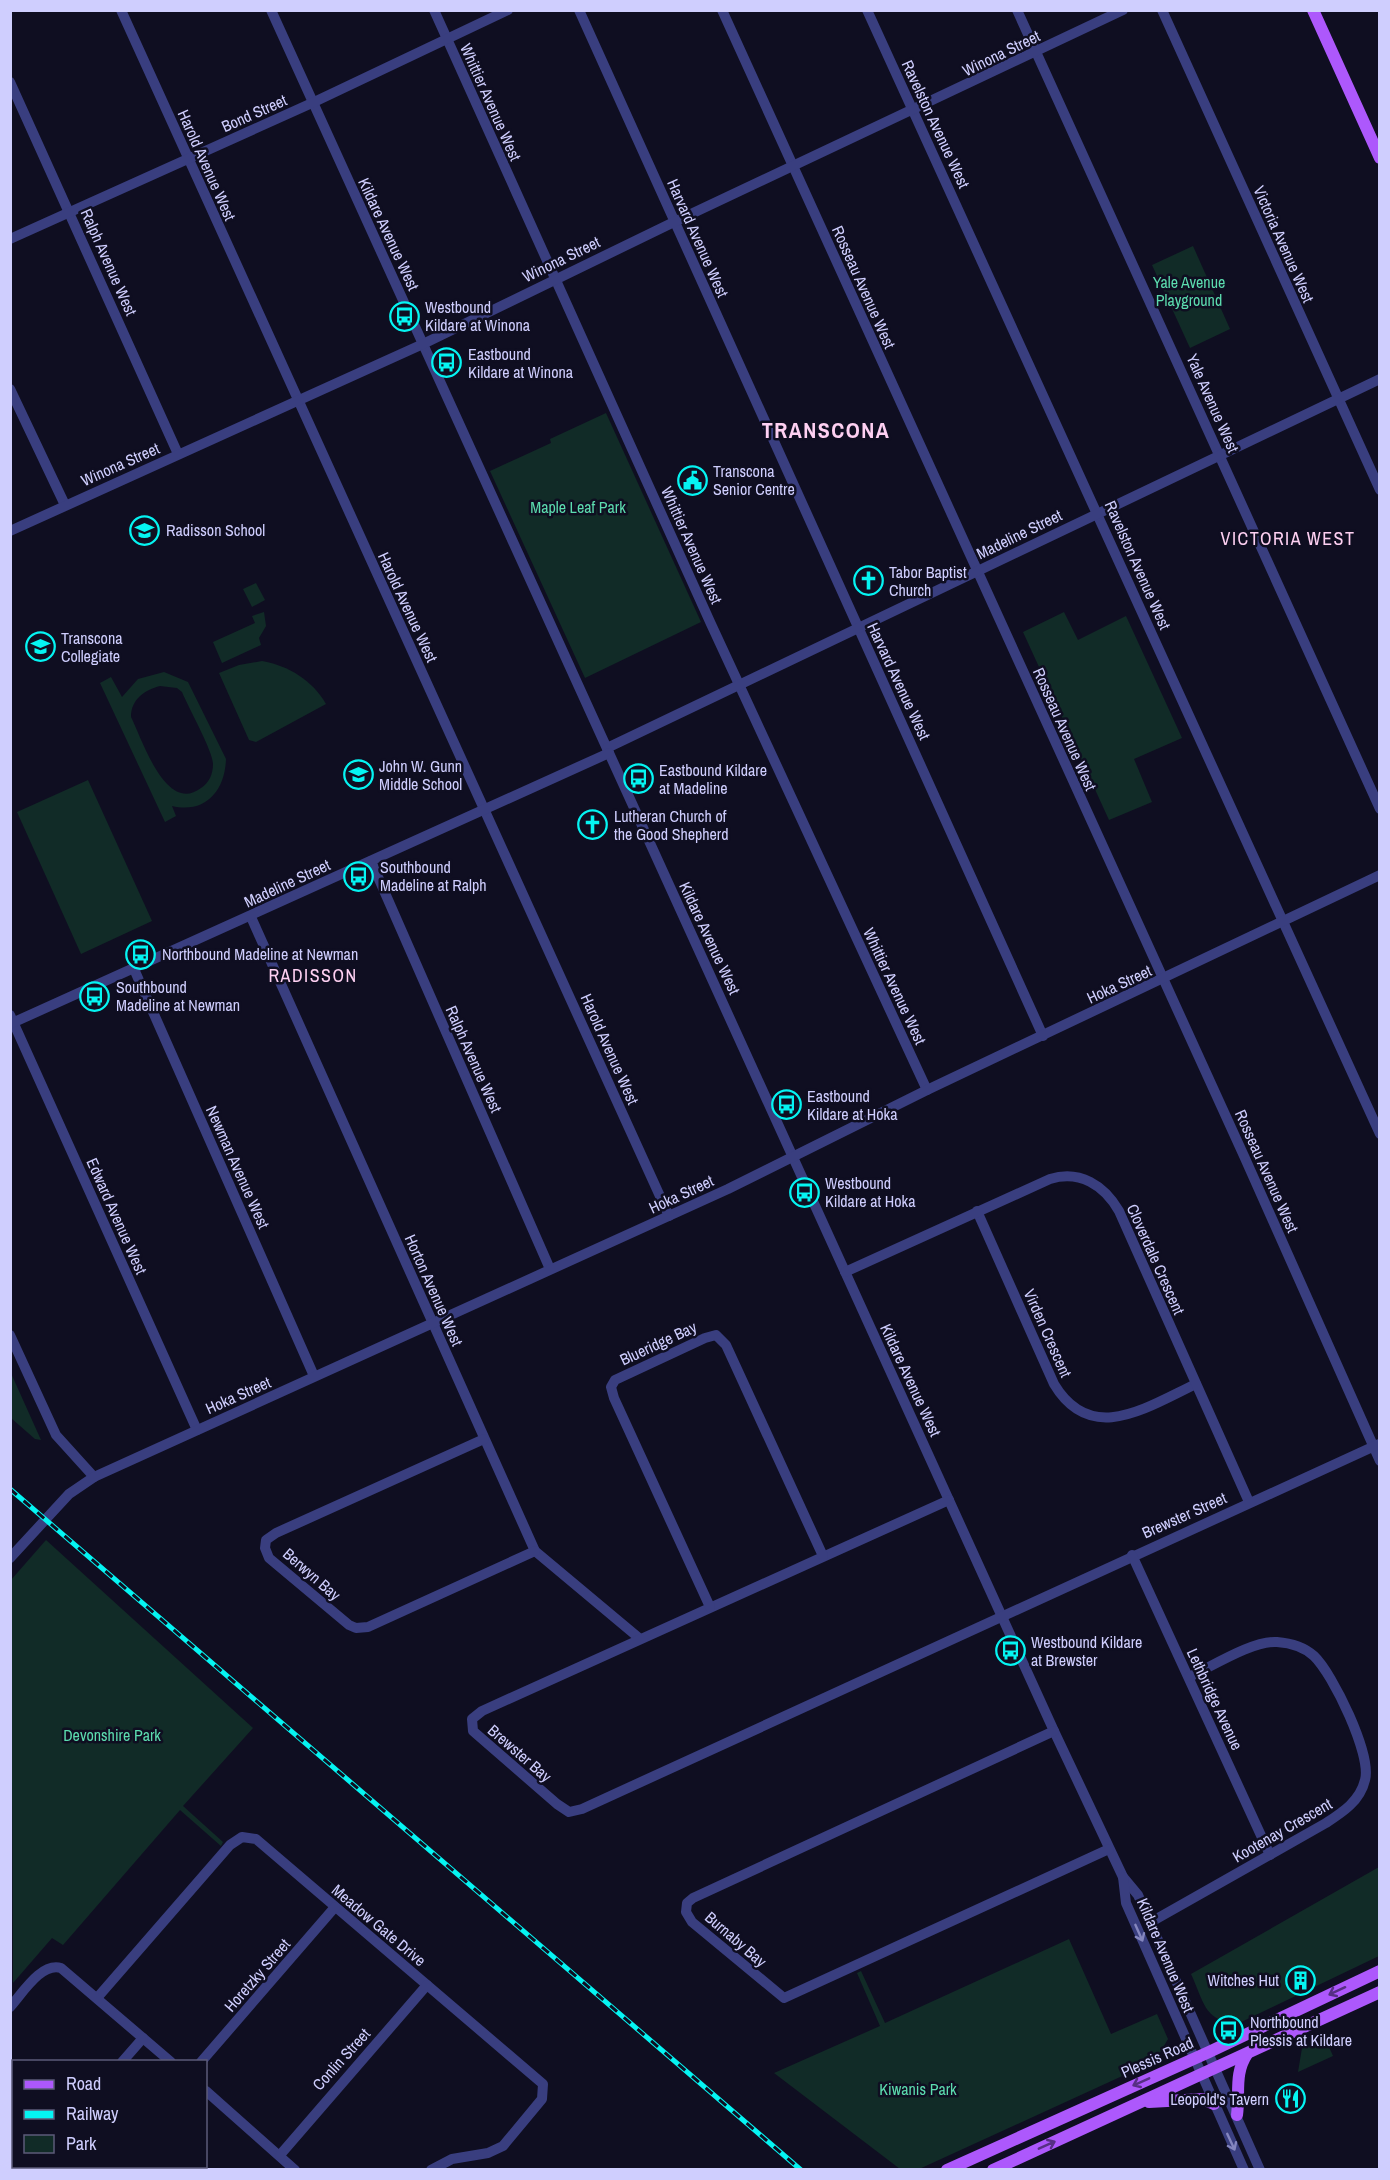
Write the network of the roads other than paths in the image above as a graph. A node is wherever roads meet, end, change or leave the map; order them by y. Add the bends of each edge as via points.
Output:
1 (121, 10) edge
2 (271, 10) edge
3 (434, 10) edge
4 (508, 10) edge
5 (579, 10) edge
6 (722, 10) edge
7 (867, 10) edge
8 (1017, 10) edge
9 (1122, 10) edge
10 (1162, 10) edge
11 (1313, 10) edge
12 (447, 40) junction
13 (1036, 52) junction
14 (10, 82) edge
15 (312, 103) junction
16 (914, 111) junction
17 (1380, 158) edge
18 (188, 160) junction
19 (794, 167) junction
20 (71, 212) junction
21 (674, 222) junction
22 (10, 239) edge
23 (555, 279) junction
24 (423, 344) junction
25 (1380, 379) edge
26 (10, 389) edge
27 (1338, 399) junction
28 (297, 402) junction
29 (178, 454) junction
30 (1219, 454) junction
31 (1380, 490) edge
32 (65, 505) junction
33 (1098, 513) junction
34 (10, 531) edge
35 (977, 571) junction
36 (858, 628) junction
37 (739, 686) junction
38 (608, 751) junction
39 (484, 809) junction
40 (1380, 809) edge
41 (371, 861) junction
42 (1380, 875) edge
43 (251, 916) junction
44 (1283, 921) junction
45 (134, 969) junction
46 (1163, 979) junction
47 (12, 1020) edge
48 (1043, 1036) junction
49 (927, 1090) junction
50 (1380, 1134) edge
51 (793, 1157) junction
52 (976, 1211) junction
53 (669, 1216) junction
54 (550, 1269) junction
55 (845, 1272) junction
56 (432, 1323) junction
57 (11, 1337) edge
58 (314, 1376) junction
59 (1196, 1384) junction
60 (197, 1430) junction
61 (484, 1439) junction
62 (1376, 1445) edge
63 (1380, 1461) edge
64 (94, 1477) junction
65 (949, 1500) junction
66 (1249, 1502) junction
67 (536, 1551) junction
68 (1132, 1555) junction
69 (823, 1556) junction
70 (10, 1558) edge
71 (710, 1607) junction
72 (1002, 1615) junction
73 (639, 1638) junction
74 (1188, 1677) junction
75 (1054, 1731) junction
76 (1109, 1849) junction
77 (1270, 1855) junction
78 (1124, 1877) junction
79 (335, 1907) junction
80 (1151, 1922) junction
81 (1380, 1971) edge
82 (427, 1985) junction
83 (1380, 1992) edge
84 (97, 1998) junction
85 (10, 2007) edge
86 (143, 2038) junction
87 (1209, 2052) junction
88 (1247, 2054) junction
89 (1195, 2058) junction
90 (123, 2060) edge
91 (170, 2060) edge
92 (202, 2060) edge
93 (1216, 2069) junction
94 (1201, 2075) junction
95 (207, 2092) edge
96 (1142, 2102) junction
97 (1214, 2104) junction
98 (1236, 2115) junction
99 (280, 2156) junction
100 (295, 2169) edge
101 (431, 2169) edge
102 (947, 2169) edge
103 (993, 2169) edge
104 (1244, 2169) edge
105 (1260, 2169) edge

1 - 18 street, Harold Avenue West
2 - 15 street, Kildare Avenue West
3 - 12 street, Whittier Avenue West
4 - 12 street, Bond Street
5 - 21 street, Harvard Avenue West
6 - 19 street, Rosseau Avenue West
7 - 16 street, Ravelston Avenue West
8 - 13 street, Yale Avenue West
9 - 13 street, Winona Street
10 - 27 street, Victoria Avenue West
11 - 17 main road
12 - 15 street, Bond Street
12 - 23 street, Whittier Avenue West
13 - 16 street, Winona Street
13 - 30 street, Yale Avenue West
14 - 20 street, Ralph Avenue West
15 - 18 street, Bond Street
15 - 24 street, Kildare Avenue West
16 - 19 street, Winona Street
16 - 33 street, Ravelston Avenue West
18 - 20 street, Bond Street
18 - 28 street, Harold Avenue West
19 - 21 street, Winona Street
19 - 35 street, Rosseau Avenue West
20 - 22 street, Bond Street
20 - 29 street, Ralph Avenue West
21 - 23 street, Winona Street
21 - 36 street, Harvard Avenue West
23 - 24 street, Winona Street
23 - 37 street, Whittier Avenue West
24 - 28 street, Winona Street
24 - 38 street, Kildare Avenue West
25 - 27 street, Madeline Street
26 - 32 street
27 - 30 street, Madeline Street
27 - 31 street, Victoria Avenue West
28 - 29 street, Winona Street
28 - 39 street, Harold Avenue West
29 - 32 street, Winona Street
30 - 33 street, Madeline Street
30 - 40 street, Yale Avenue West
32 - 34 street, Winona Street
33 - 35 street, Madeline Street
33 - 44 street, Ravelston Avenue West
35 - 36 street, Madeline Street
35 - 46 street, Rosseau Avenue West
36 - 37 street, Madeline Street
36 - 48 street, Harvard Avenue West
37 - 38 street, Madeline Street
37 - 49 street, Whittier Avenue West
38 - 39 street, Madeline Street
38 - 51 street, Kildare Avenue West
39 - 41 street, Madeline Street
39 - 53 street, Harold Avenue West
41 - 43 street, Madeline Street
41 - 54 street, Ralph Avenue West
42 - 44 street, Hoka Street
43 - 45 street, Madeline Street
43 - 56 street, Horton Avenue West
44 - 46 street, Hoka Street
44 - 50 street, Ravelston Avenue West
45 - 47 street, Madeline Street
45 - 58 street, Newman Avenue West
46 - 48 street, Hoka Street
46 - 62 street, Rosseau Avenue West
47 - 60 street, Edward Avenue West
48 - 49 street, Hoka Street
49 - 51 street, Hoka Street
51 - 53 street, Hoka Street
51 - 55 street, Kildare Avenue West
52 - 55 street, Cloverdale Crescent
52 - 59 street, Virden Crescent via 1063,1400 1077,1411 1095,1417 1119,1417
52 - 59 street, Cloverdale Crescent via 1062,1176 1073,1175 1100,1188 1119,1211
53 - 54 street, Hoka Street
54 - 56 street, Hoka Street
55 - 65 street, Kildare Avenue West
56 - 58 street, Hoka Street
56 - 61 street, Horton Avenue West
57 - 64 street via 56,1435
58 - 60 street, Hoka Street
59 - 66 street, Cloverdale Crescent
60 - 64 street, Hoka Street
61 - 67 street, Horton Avenue West
61 - 67 street, Berwyn Bay via 276,1533 266,1540 269,1558 356,1628 368,1627
62 - 63 street, Rosseau Avenue West
62 - 66 street, Brewster Street
64 - 70 street, Hoka Street via 69,1494
65 - 69 street, Brewster Bay
65 - 72 street, Kildare Avenue West
66 - 68 street, Brewster Street
67 - 73 street, Horton Avenue West
68 - 72 street, Brewster Street
68 - 74 street, Lethbridge Avenue
69 - 71 street, Brewster Bay
69 - 71 street, Blueridge Bay via 726,1345 716,1335 705,1338 615,1380 611,1388
71 - 73 street, Brewster Bay
72 - 73 street, Brewster Bay via 569,1812 473,1731 472,1719 482,1711
72 - 75 street, Kildare Avenue West
74 - 77 street, Lethbridge Avenue
74 - 77 street, Kootenay Crescent via 1256,1646 1274,1642 1299,1645 1325,1668 1351,1724 1366,1765 1358,1797 1326,1823
75 - 76 street, Kildare Avenue West
75 - 76 street, Burnaby Bay via 693,1898 687,1903 686,1912 784,1998
76 - 78 street, Kildare Avenue West
77 - 80 street, Kootenay Crescent
78 - 80 street, Kildare Avenue West
78 -> 89 street, Kildare Avenue West via 1126,1903
79 - 82 street, Meadow Gate Drive
79 - 84 street, Meadow Gate Drive via 265,1846 249,1836 242,1837 230,1845
79 - 92 street, Horetzky Street
80 - 87 street, Kildare Avenue West
81 -> 87 main road, Plessis Road
82 - 99 street, Conlin Street
82 - 101 street, Meadow Gate Drive via 538,2079 545,2092 503,2146 488,2153 452,2159
83 - 88 main road
84 - 85 street via 55,1966 42,1971
84 - 86 street
86 - 90 street
86 - 91 street
87 - 89 main road, Plessis Road
87 - 93 street, Kildare Avenue West
88 - 93 main road
88 - 98 main road via 1238,2068
89 - 94 street, Kildare Avenue West
89 -> 102 main road, Plessis Road
93 - 94 main road
93 - 98 street, Kildare Avenue West
94 - 96 main road
94 - 97 street, Kildare Avenue West
95 - 99 street
96 - 97 main road via 1203,2099
103 -> 96 main road
97 -> 104 street, Kildare Avenue West
98 - 105 street, Kildare Avenue West
99 - 100 street

